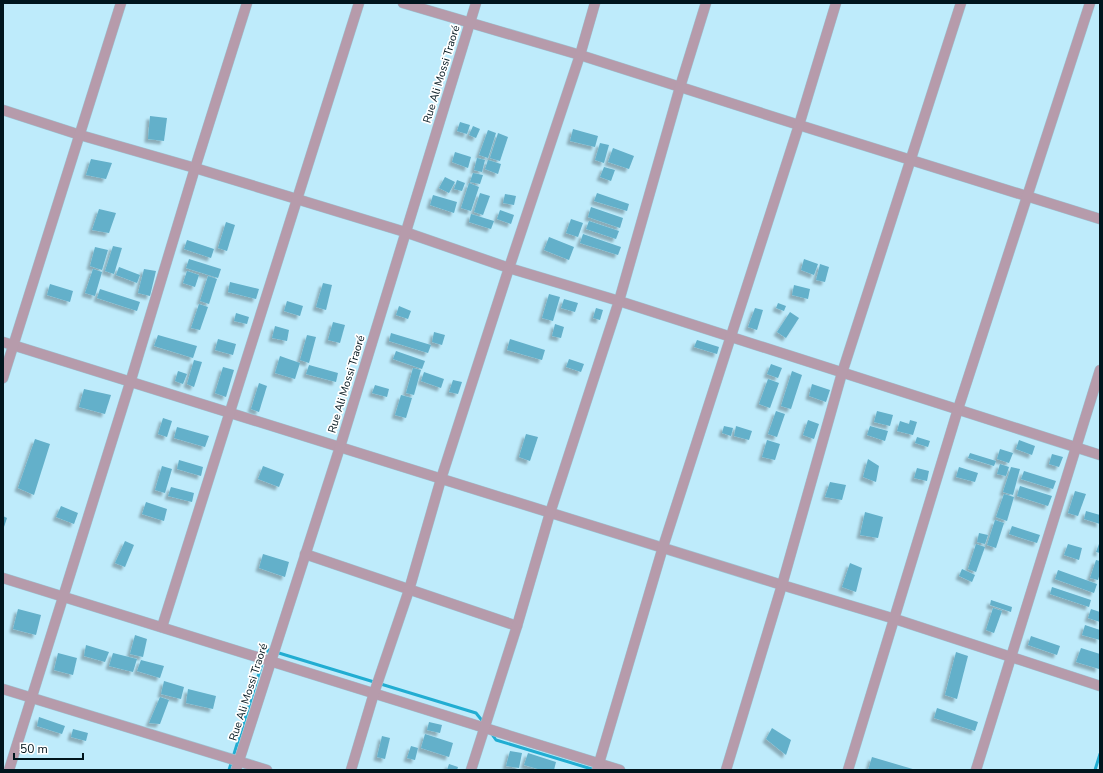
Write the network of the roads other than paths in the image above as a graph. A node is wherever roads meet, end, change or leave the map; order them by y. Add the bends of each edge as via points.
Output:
1 (121, 3) edge
2 (247, 3) edge
3 (359, 3) edge
4 (403, 3) edge
5 (476, 3) edge
6 (595, 3) edge
7 (706, 3) edge
8 (836, 3) edge
9 (961, 3) edge
10 (1090, 3) edge
11 (470, 22) junction
12 (580, 55) junction
13 (680, 87) junction
14 (3, 110) edge
15 (799, 125) junction
16 (80, 135) junction
17 (911, 160) junction
18 (195, 168) junction
19 (1027, 196) junction
20 (296, 199) junction
21 (1100, 219) edge
22 (405, 232) junction
23 (509, 268) junction
24 (619, 301) junction
25 (730, 337) junction
26 (8, 344) edge
27 (1100, 370) edge
28 (842, 373) junction
29 (3, 378) edge
30 (130, 382) junction
31 (958, 409) junction
32 (230, 413) junction
33 (340, 447) junction
34 (1076, 447) junction
35 (1100, 455) edge
36 (441, 479) junction
37 (550, 513) junction
38 (664, 547) junction
39 (305, 554) junction
40 (3, 578) edge
41 (782, 585) junction
42 (409, 590) junction
43 (63, 597) junction
44 (895, 619) junction
45 (517, 626) junction
46 (162, 627) junction
47 (1010, 656) junction
48 (271, 661) junction
49 (1100, 686) edge
50 (3, 690) edge
51 (374, 694) junction
52 (31, 698) junction
53 (484, 728) junction
54 (237, 765) edge
55 (598, 767) edge
56 (9, 770) edge
57 (267, 770) edge
58 (351, 770) edge
59 (471, 770) edge
60 (620, 770) edge
61 (726, 770) edge
62 (848, 770) edge
63 (976, 770) edge

1 - 16 street
2 - 18 street
3 - 20 street
4 - 11 street
5 - 11 street, Rue Ali Mossi Traoré
6 - 12 street
7 - 13 street
8 - 15 street
9 - 17 street
10 - 19 street
11 - 12 street
11 - 22 street, Rue Ali Mossi Traoré
12 - 13 street
12 - 23 street
13 - 15 street
13 - 24 street
14 - 16 street
15 - 17 street
15 - 25 street
16 - 18 street
16 - 26 street
17 - 19 street
17 - 28 street
18 - 20 street
18 - 30 street
19 - 21 street
19 - 31 street
20 - 22 street
20 - 32 street
22 - 23 street
22 - 33 street, Rue Ali Mossi Traoré
23 - 24 street
23 - 36 street
24 - 25 street
24 - 37 street
25 - 28 street
25 - 38 street
26 - 29 street
26 - 30 street
27 - 34 street
28 - 31 street
28 - 41 street
30 - 32 street
30 - 43 street
31 - 34 street
31 - 44 street
32 - 33 street
32 - 46 street
33 - 36 street
33 - 39 street, Rue Ali Mossi Traoré
34 - 35 street
34 - 47 street
36 - 37 street
36 - 42 street
37 - 38 street
37 - 45 street
38 - 41 street
38 - 55 street
39 - 42 street
39 - 48 street, Rue Ali Mossi Traoré
40 - 43 street
41 - 44 street
41 - 61 street
42 - 45 street
42 - 51 street
43 - 46 street
43 - 52 street
44 - 47 street
44 - 62 street
45 - 53 street
46 - 48 street
47 - 49 street
47 - 63 street
48 - 51 street
48 - 54 street, Rue Ali Mossi Traoré
50 - 52 street
51 - 53 street
51 - 58 street
52 - 54 street
52 - 56 street
53 - 55 street
53 - 59 street
54 - 57 street
55 - 60 street

